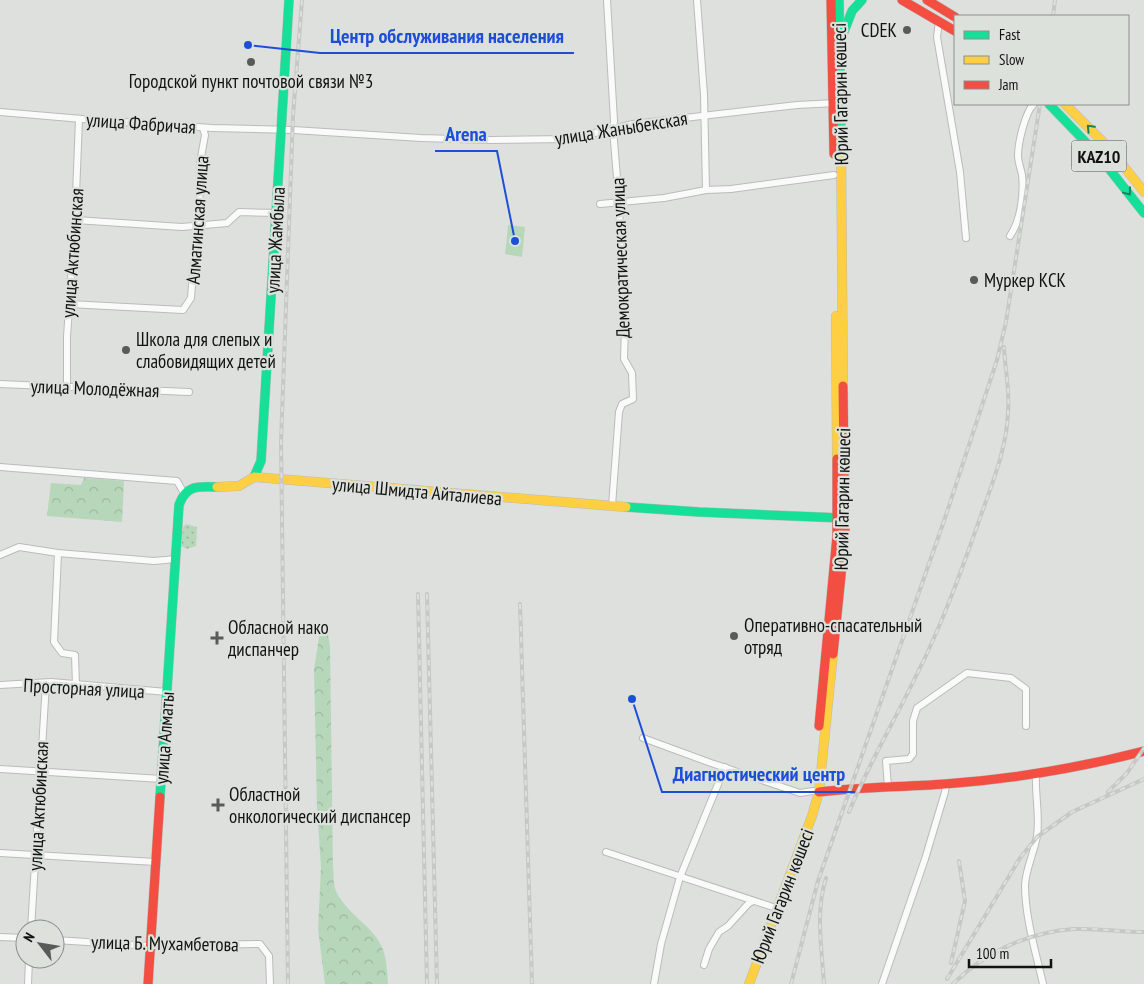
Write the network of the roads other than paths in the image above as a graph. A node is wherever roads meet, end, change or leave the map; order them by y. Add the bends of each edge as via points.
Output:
1 (289, 0) edge
2 (607, 0) edge
3 (697, 0) edge
4 (823, 0) edge
5 (831, 0) edge
6 (839, 0) edge
7 (862, 0) edge
8 (902, 0) edge
9 (927, 0) edge
10 (954, 16) edge
11 (939, 21) junction
12 (954, 30) edge
13 (840, 44) junction
14 (832, 53) junction
15 (836, 102) junction
16 (1033, 105) edge
17 (1049, 105) edge
18 (1066, 105) edge
19 (0, 112) edge
20 (704, 116) junction
21 (79, 119) junction
22 (203, 128) junction
23 (613, 129) junction
24 (281, 130) junction
25 (834, 175) junction
26 (706, 190) junction
27 (1144, 192) edge
28 (619, 202) junction
29 (600, 204) dead end
30 (276, 213) junction
31 (1144, 213) edge
32 (75, 220) junction
33 (199, 226) junction
34 (1010, 236) dead end
35 (966, 238) dead end
36 (69, 304) junction
37 (0, 384) edge
38 (66, 387) junction
39 (189, 392) dead end
40 (0, 467) edge
41 (254, 477) junction
42 (184, 493) junction
43 (612, 506) junction
44 (841, 518) junction
45 (58, 553) junction
46 (0, 556) edge
47 (176, 559) junction
48 (46, 683) junction
49 (0, 685) edge
50 (76, 686) junction
51 (167, 692) junction
52 (1026, 726) dead end
53 (643, 738) dead end
54 (1144, 751) edge
55 (725, 768) junction
56 (0, 769) edge
57 (40, 772) junction
58 (1036, 775) junction
59 (162, 779) junction
60 (946, 784) junction
61 (888, 787) junction
62 (816, 791) junction
63 (606, 852) dead end
64 (0, 853) edge
65 (35, 855) junction
66 (156, 862) junction
67 (680, 877) junction
68 (753, 901) junction
69 (773, 907) junction
70 (32, 919) edge
71 (0, 936) edge
72 (15, 937) edge
73 (65, 941) edge
74 (151, 946) junction
75 (704, 965) dead end
76 (29, 969) edge
77 (28, 984) edge
78 (148, 984) edge
79 (270, 984) edge
80 (654, 984) edge
81 (742, 984) edge
82 (749, 984) edge
83 (882, 984) edge
84 (1043, 984) edge

1 - 24 main road, улица Жамбыла
2 - 23 street, Демократическая улица
3 - 20 street
4 - 14 main road
5 - 14 main road, Юрий Гагарин көшесі
6 - 13 main road, Юрий Гагарин көшесі
7 - 13 main road via 848,15
8 - 11 main road
9 - 10 main road
11 - 12 main road
11 - 35 street via 937,37 960,172
13 - 15 main road, Юрий Гагарин көшесі
14 - 15 main road, Юрий Гагарин көшесі
15 - 20 street, улица Жаныбекская
15 - 25 main road, Юрий Гагарин көшесі
15 - 44 main road, Юрий Гагарин көшесі
16 - 34 street via 1026,117 1018,157 1023,186
17 -> 31 main road, KAZ10 via 1118,178
27 -> 18 main road, KAZ10 via 1110,149
19 - 21 street, улица Фабричая
20 - 23 street, улица Жаныбекская
20 - 26 street
21 - 22 street, улица Фабричая
21 - 32 street, улица Актюбинская
22 - 24 street, улица Фабричая
22 - 33 street, Алматинская улица
23 - 24 street, улица Жаныбекская via 569,139 490,140
23 - 28 street, Демократическая улица
24 - 30 main road, улица Жамбыла
25 - 26 street
25 - 44 main road, Юрий Гагарин көшесі
26 - 28 street
28 - 29 street
28 - 43 street, Демократическая улица via 624,359 632,373 633,399 622,404 619,412
30 - 33 street via 239,212 227,223
30 - 41 main road, улица Жамбыла via 261,461
32 - 33 street
32 - 36 street, улица Актюбинская
33 - 36 street, Алматинская улица via 191,298 183,310
36 - 38 street, улица Актюбинская
37 - 38 street, улица Молодёжная
38 - 39 street, улица Молодёжная
40 - 42 street via 177,481
41 - 42 main road, улица Шмидта Айталиева via 240,486 198,486
41 - 43 main road, улица Шмидта Айталиева
42 - 47 main road, улица Алматы via 179,505
43 - 44 main road, улица Шмидта Айталиева
44 - 62 main road, Юрий Гагарин көшесі via 845,536
45 - 46 street via 18,547
45 - 47 street via 154,561
45 - 50 street via 54,642 62,653 75,655
47 - 51 main road, улица Алматы
48 - 49 street, Просторная улица
48 - 50 street, Просторная улица
48 - 57 street, улица Актюбинская
50 - 51 street, Просторная улица
51 - 59 main road, улица Алматы
52 - 61 street via 1026,689 1019,682 1012,678 967,673 917,708 913,721 913,754 909,759 886,761
53 - 55 street
54 - 58 main road
55 - 62 street via 800,792
55 - 67 street
56 - 57 street
57 - 59 street
57 - 65 street, улица Актюбинская
58 - 60 main road
58 - 84 street via 1039,818 1025,886
59 - 66 main road, улица Алматы
60 - 61 main road
60 - 83 street via 925,860
61 - 62 main road
62 - 69 main road, Юрий Гагарин көшесі
62 - 82 main road, Юрий Гагарин көшесі via 807,830
63 - 67 street
64 - 65 street
65 - 66 street
65 - 70 street, улица Актюбинская
66 - 74 main road, улица Алматы
67 - 68 street
67 - 80 street via 661,944
68 - 69 street
68 - 75 street via 719,932
69 - 81 main road, Юрий Гагарин көшесі
71 - 72 street
73 - 74 street, улица Б. Мухамбетова
74 - 78 main road, улица Алматы
74 - 79 street, улица Б. Мухамбетова via 260,944 269,956
76 - 77 street

